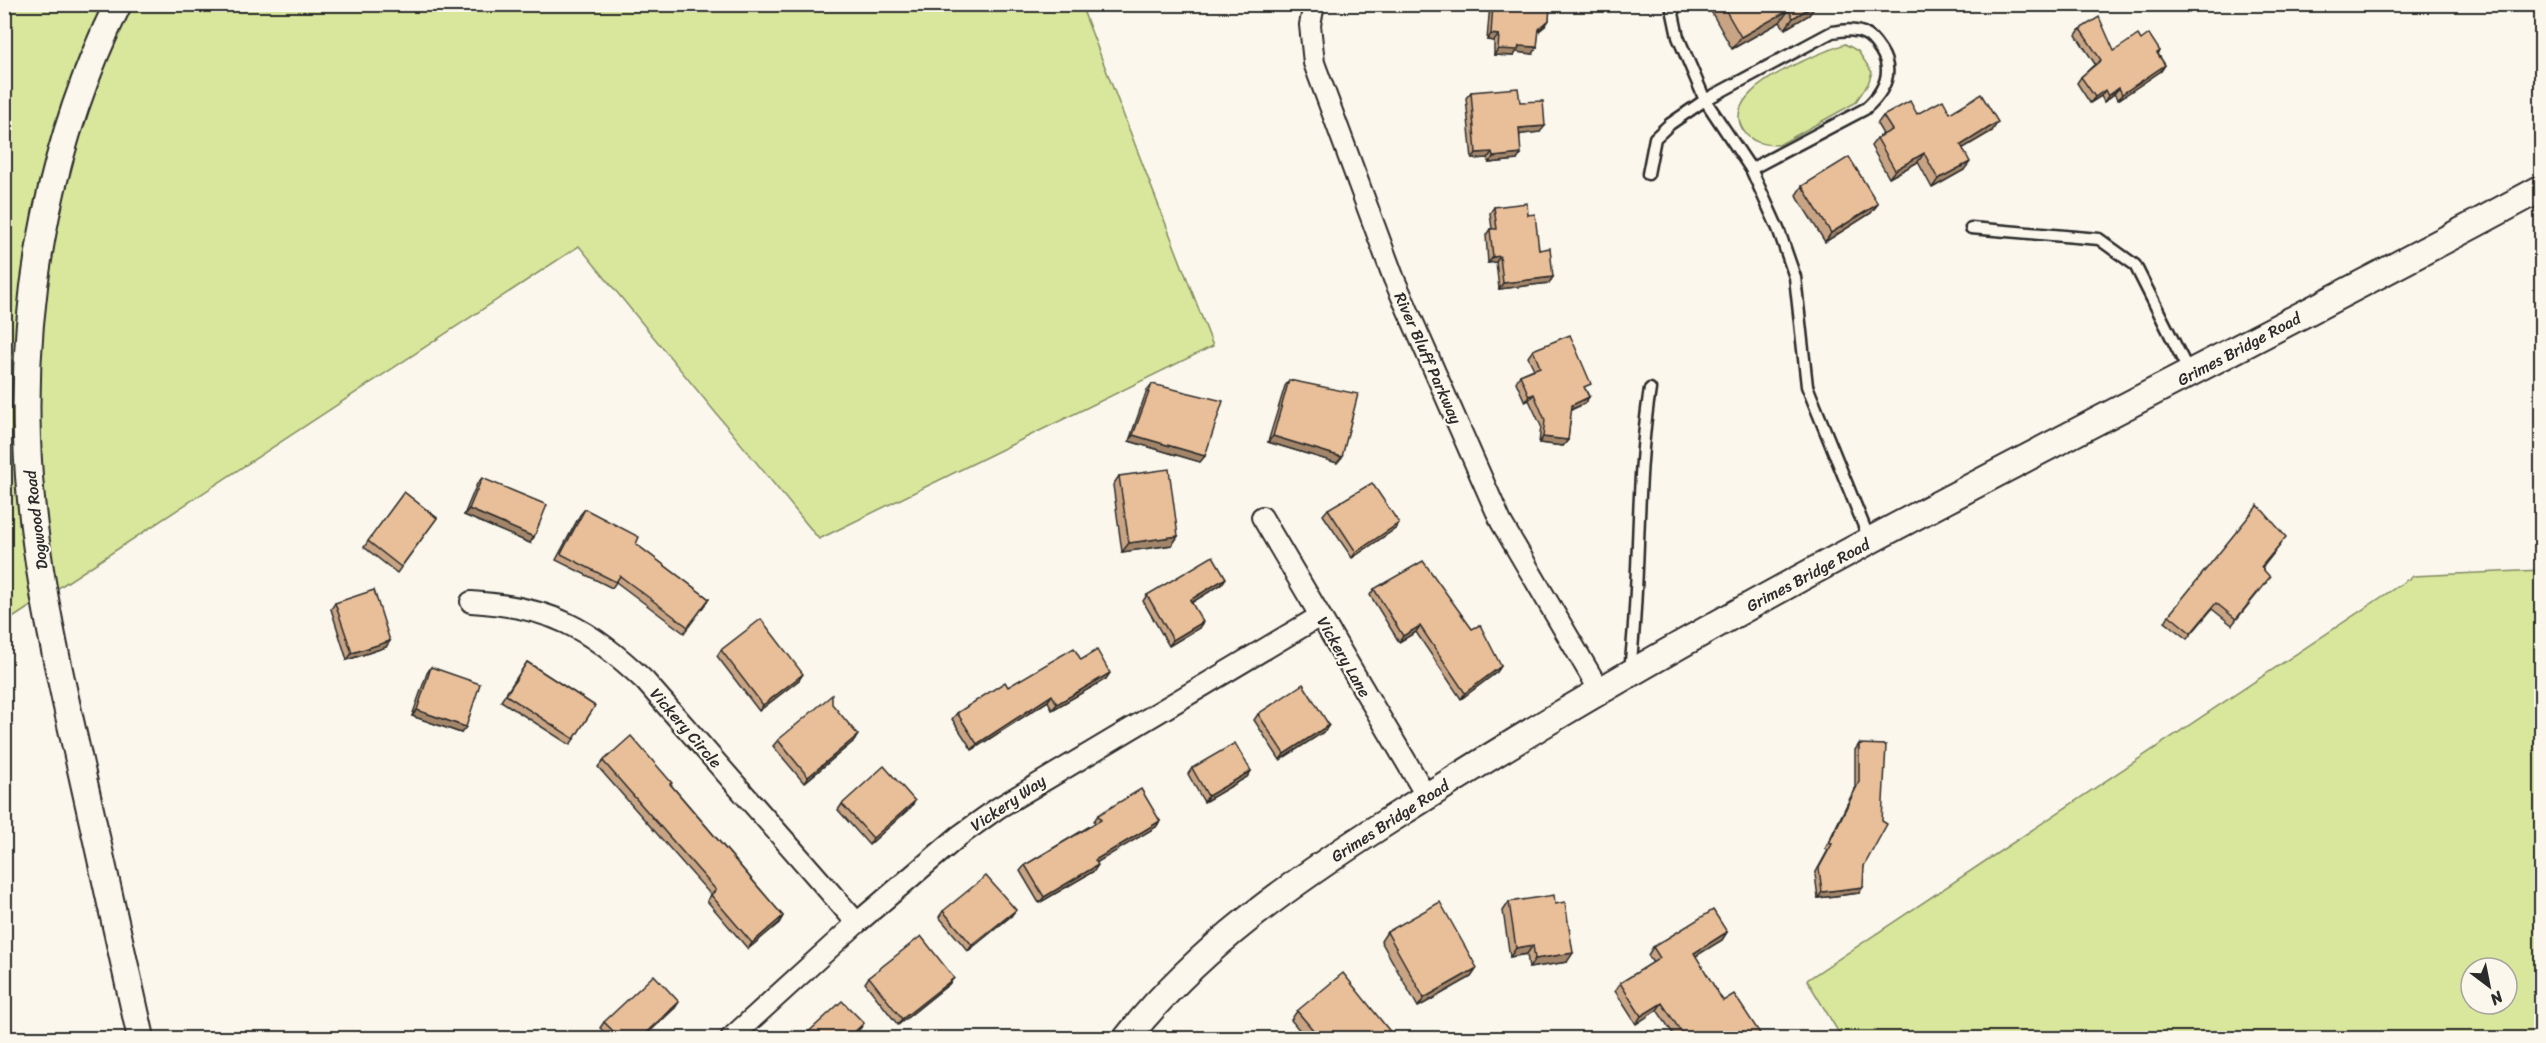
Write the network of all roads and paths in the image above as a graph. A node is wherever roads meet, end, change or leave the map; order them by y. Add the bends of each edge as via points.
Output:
1 (118, 4) edge
2 (1314, 4) edge
3 (1671, 4) edge
4 (1705, 100) junction
5 (1751, 169) junction
6 (1647, 174) dead end
7 (2541, 188) edge
8 (1971, 228) dead end
9 (2190, 374) junction
10 (1650, 389) dead end
11 (1262, 517) dead end
12 (1870, 542) junction
13 (471, 602) dead end
14 (1320, 616) junction
15 (1630, 673) junction
16 (1600, 691) junction
17 (1426, 797) junction
18 (857, 923) junction
19 (141, 1038) edge
20 (731, 1038) edge
21 (1127, 1038) edge

1 - 19 street, Dogwood Road via 76,103 51,190 35,272 27,358 27,440 47,613
2 - 16 street, River Bluff Parkway via 1310,25 1314,63 1394,279 1501,522
3 - 4 lane via 1678,37
4 - 5 lane
4 - 5 lane via 1832,32 1864,33 1876,43 1888,72 1878,97 1865,109
4 - 6 lane via 1655,138
5 - 12 lane via 1795,277 1807,386
7 - 9 street, Grimes Bridge Road
8 - 9 lane via 2099,239 2135,265
9 - 12 street, Grimes Bridge Road
10 - 15 lane via 1644,425
11 - 14 street, Vickery Lane
12 - 15 street, Grimes Bridge Road
13 - 18 street, Vickery Circle via 507,604 541,613 578,628 614,651 645,681
14 - 17 street, Vickery Lane
14 - 18 street, Vickery Way via 998,808
15 - 16 street, Grimes Bridge Road
16 - 17 street, Grimes Bridge Road
17 - 21 street, Grimes Bridge Road via 1238,926 1186,973
18 - 20 street, Vickery Way

